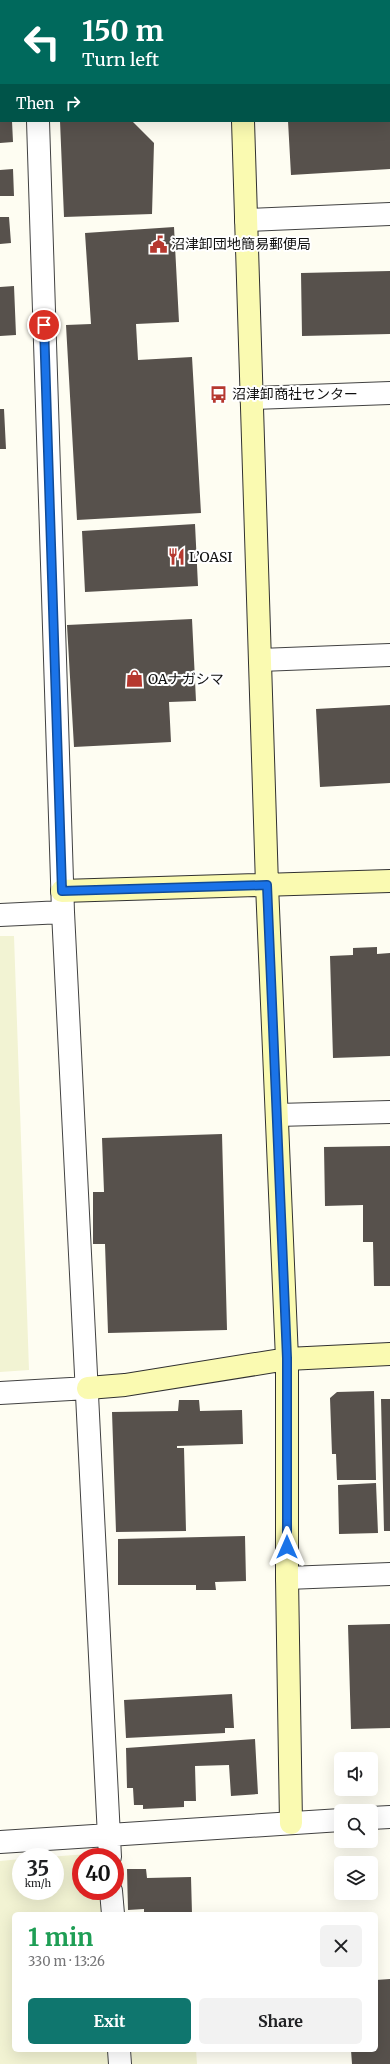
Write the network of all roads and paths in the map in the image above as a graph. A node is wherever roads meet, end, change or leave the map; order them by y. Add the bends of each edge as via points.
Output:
1 (38, 122) edge
2 (243, 122) edge
3 (390, 214) edge
4 (246, 220) junction
5 (390, 393) edge
6 (251, 398) junction
7 (390, 655) edge
8 (260, 660) junction
9 (390, 881) edge
10 (267, 885) junction
11 (62, 891) junction
12 (63, 912) junction
13 (0, 915) edge
14 (390, 1112) edge
15 (277, 1115) junction
16 (390, 1354) edge
17 (287, 1358) junction
18 (88, 1388) junction
19 (0, 1393) edge
20 (390, 1574) edge
21 (287, 1578) junction
22 (390, 1817) edge
23 (378, 1818) edge
24 (334, 1820) edge
25 (291, 1823) junction
26 (110, 1835) junction
27 (0, 1842) edge
28 (110, 1848) edge
29 (112, 1900) edge
30 (113, 1912) edge
31 (119, 2052) edge
32 (120, 2064) edge

1 - 11 street
2 - 4 street
3 - 4 street
4 - 6 street
5 - 6 street
6 - 8 street
7 - 8 street
8 - 10 street
9 - 10 street
10 - 11 street
10 - 15 street
11 - 12 street
12 - 13 street
12 - 18 street
14 - 15 street
15 - 17 street
16 - 17 street
17 - 18 street via 125,1385
17 - 21 street
18 - 19 street
18 - 26 street
20 - 21 street
21 - 25 street
22 - 23 street
24 - 25 street
25 - 26 street
26 - 27 street
26 - 28 street
29 - 30 street
31 - 32 street

